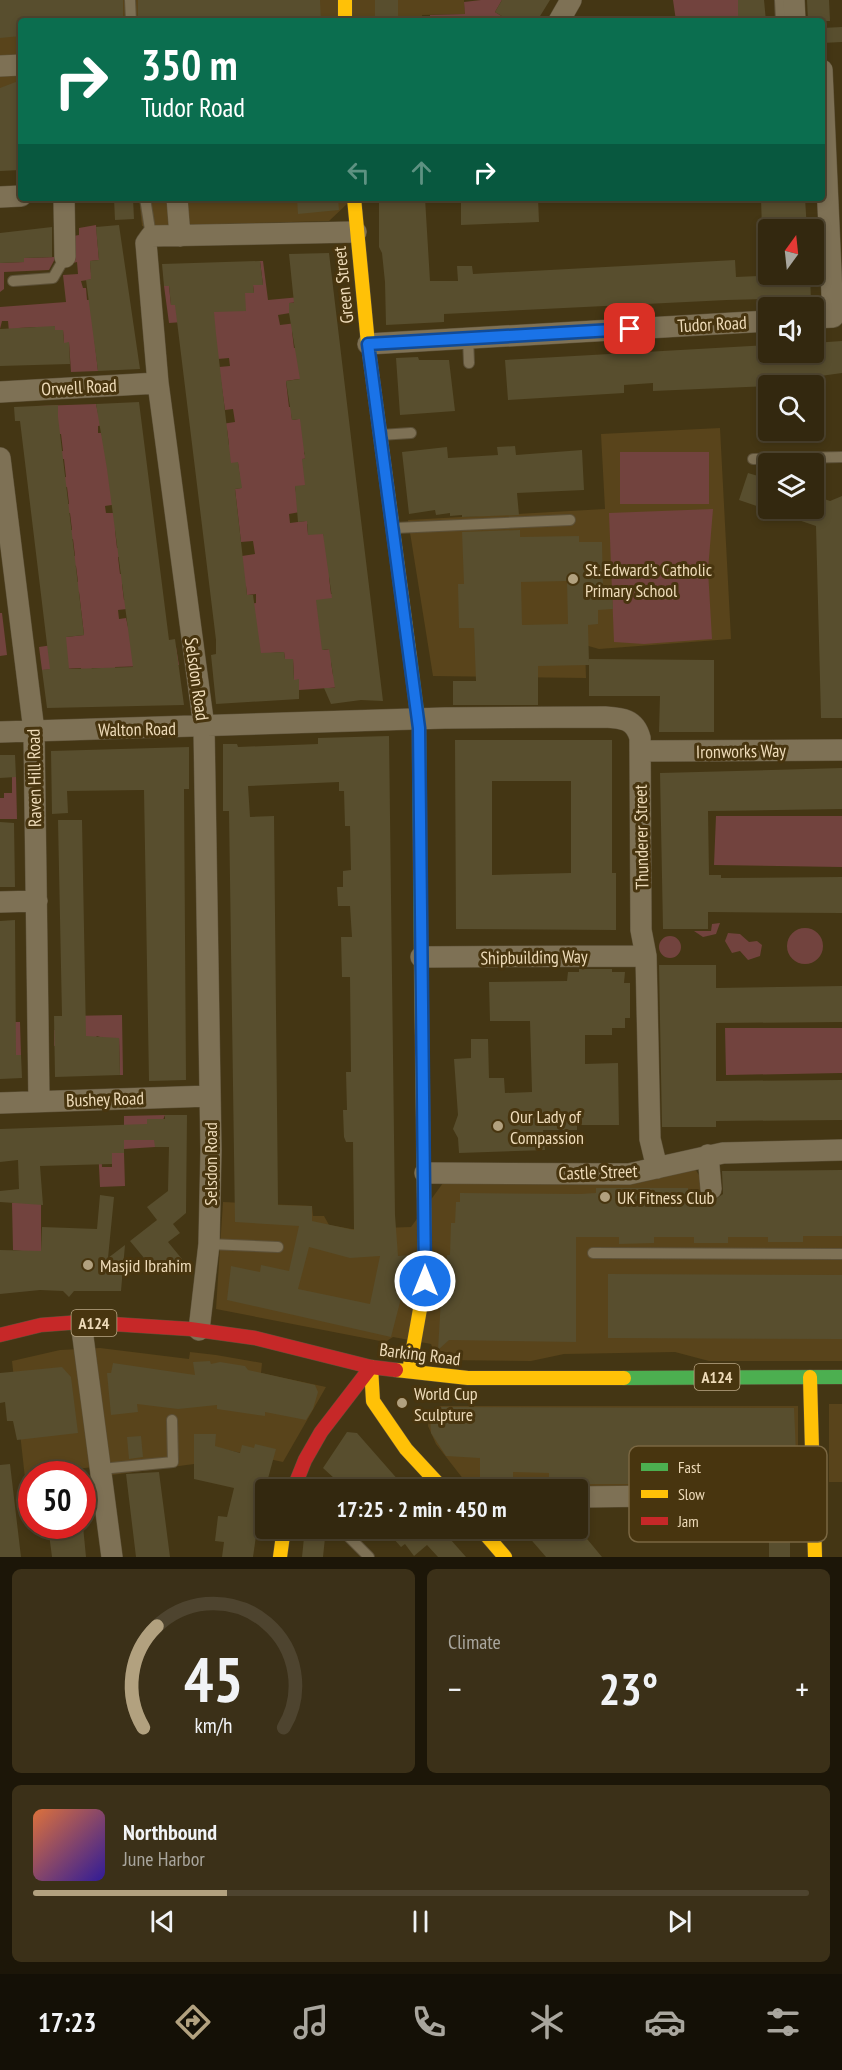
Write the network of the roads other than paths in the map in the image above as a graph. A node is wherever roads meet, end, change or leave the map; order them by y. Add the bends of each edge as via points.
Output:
1 (130, 0) edge
2 (345, 0) edge
3 (571, 0) edge
4 (780, 0) edge
5 (794, 0) edge
6 (131, 18) edge
7 (345, 18) edge
8 (560, 18) edge
9 (781, 18) edge
10 (795, 18) edge
11 (18, 65) edge
12 (0, 66) edge
13 (842, 69) edge
14 (825, 70) edge
15 (825, 132) edge
16 (18, 196) edge
17 (0, 197) edge
18 (64, 201) edge
19 (146, 201) edge
20 (177, 201) edge
21 (354, 201) edge
22 (356, 232) junction
23 (151, 236) junction
24 (180, 236) junction
25 (65, 257) joint
26 (13, 281) dead end
27 (824, 317) edge
28 (758, 322) edge
29 (468, 338) junction
30 (368, 344) junction
31 (469, 363) dead end
32 (158, 383) junction
33 (0, 392) edge
34 (411, 432) dead end
35 (379, 435) junction
36 (842, 457) edge
37 (0, 458) edge
38 (753, 459) dead end
39 (570, 520) dead end
40 (392, 528) junction
41 (6, 560) edge
42 (417, 720) junction
43 (204, 727) junction
44 (34, 731) junction
45 (0, 732) edge
46 (842, 750) edge
47 (640, 751) junction
48 (37, 901) junction
49 (0, 902) edge
50 (646, 956) junction
51 (421, 957) junction
52 (210, 1096) junction
53 (39, 1101) junction
54 (0, 1103) edge
55 (842, 1150) edge
56 (719, 1154) junction
57 (657, 1168) junction
58 (425, 1173) junction
59 (711, 1189) dead end
60 (209, 1244) junction
61 (278, 1247) dead end
62 (593, 1253) dead end
63 (842, 1254) edge
64 (81, 1322) junction
65 (199, 1330) junction
66 (0, 1335) edge
67 (371, 1366) junction
68 (409, 1371) junction
69 (810, 1377) junction
70 (842, 1377) edge
71 (172, 1420) dead end
72 (812, 1446) edge
73 (101, 1469) junction
74 (298, 1479) edge
75 (434, 1479) edge
76 (588, 1497) edge
77 (629, 1497) edge
78 (282, 1539) edge
79 (351, 1539) edge
80 (489, 1539) edge
81 (112, 1557) edge
82 (280, 1557) edge
83 (369, 1557) edge
84 (505, 1557) edge

1 - 6 lane
2 - 7 main road
3 - 8 street
4 - 9 lane
5 - 10 street
11 - 12 street
13 - 14 street
15 - 27 street via 834,317
16 - 17 street
18 - 25 street
19 - 23 lane
20 - 24 street
21 - 22 main road, Green Street
22 - 24 street
22 - 30 main road, Green Street
23 - 24 street
23 - 32 street, Selsdon Road via 146,243
25 - 26 lane via 53,278
28 - 29 street, Tudor Road
29 - 30 street, Tudor Road
29 - 31 lane
30 - 35 main road, Green Street
32 - 33 street, Orwell Road
32 - 43 street, Selsdon Road
34 - 35 lane
35 - 40 main road, Green Street
36 - 38 lane
37 - 41 street, Raven Hill Road
39 - 40 lane
40 - 42 main road, Green Street
41 - 44 street, Raven Hill Road
42 - 43 street, Walton Road
42 - 47 street, Thunderer Street via 624,719 638,731
42 - 51 main road, Green Street via 422,819
43 - 44 street, Walton Road
43 - 52 street, Selsdon Road
44 - 45 street, Walton Road
44 - 48 street, Raven Hill Road
46 - 47 street, Ironworks Way
47 - 50 street, Thunderer Street via 641,930
48 - 49 street
48 - 53 street, Raven Hill Road
50 - 51 street, Shipbuilding Way
50 - 57 street, Thunderer Street via 650,1139
51 - 58 main road, Green Street
52 - 53 street, Bushey Road
52 - 60 street, Selsdon Road
53 - 54 street, Bushey Road
55 - 56 street, Castle Street
56 - 57 street, Castle Street
56 - 59 street
57 - 58 street, Castle Street via 593,1174
58 - 68 main road, Green Street via 425,1281
60 - 61 lane
60 - 65 street, Selsdon Road
62 - 63 lane
64 - 65 main road, Barking Road / A124
64 - 66 main road, Barking Road / A124 via 41,1325
64 - 73 street
65 - 67 main road, Barking Road / A124 via 255,1338
67 - 68 main road, Barking Road / A124
67 - 74 main road via 316,1440
67 - 75 main road via 373,1401 406,1449
68 - 69 main road, Barking Road / A124 via 468,1378
69 - 70 main road, Barking Road / A124
69 - 72 main road
71 - 73 lane via 173,1462
73 - 81 street
76 - 77 street
78 - 82 main road
79 - 83 lane
80 - 84 main road

